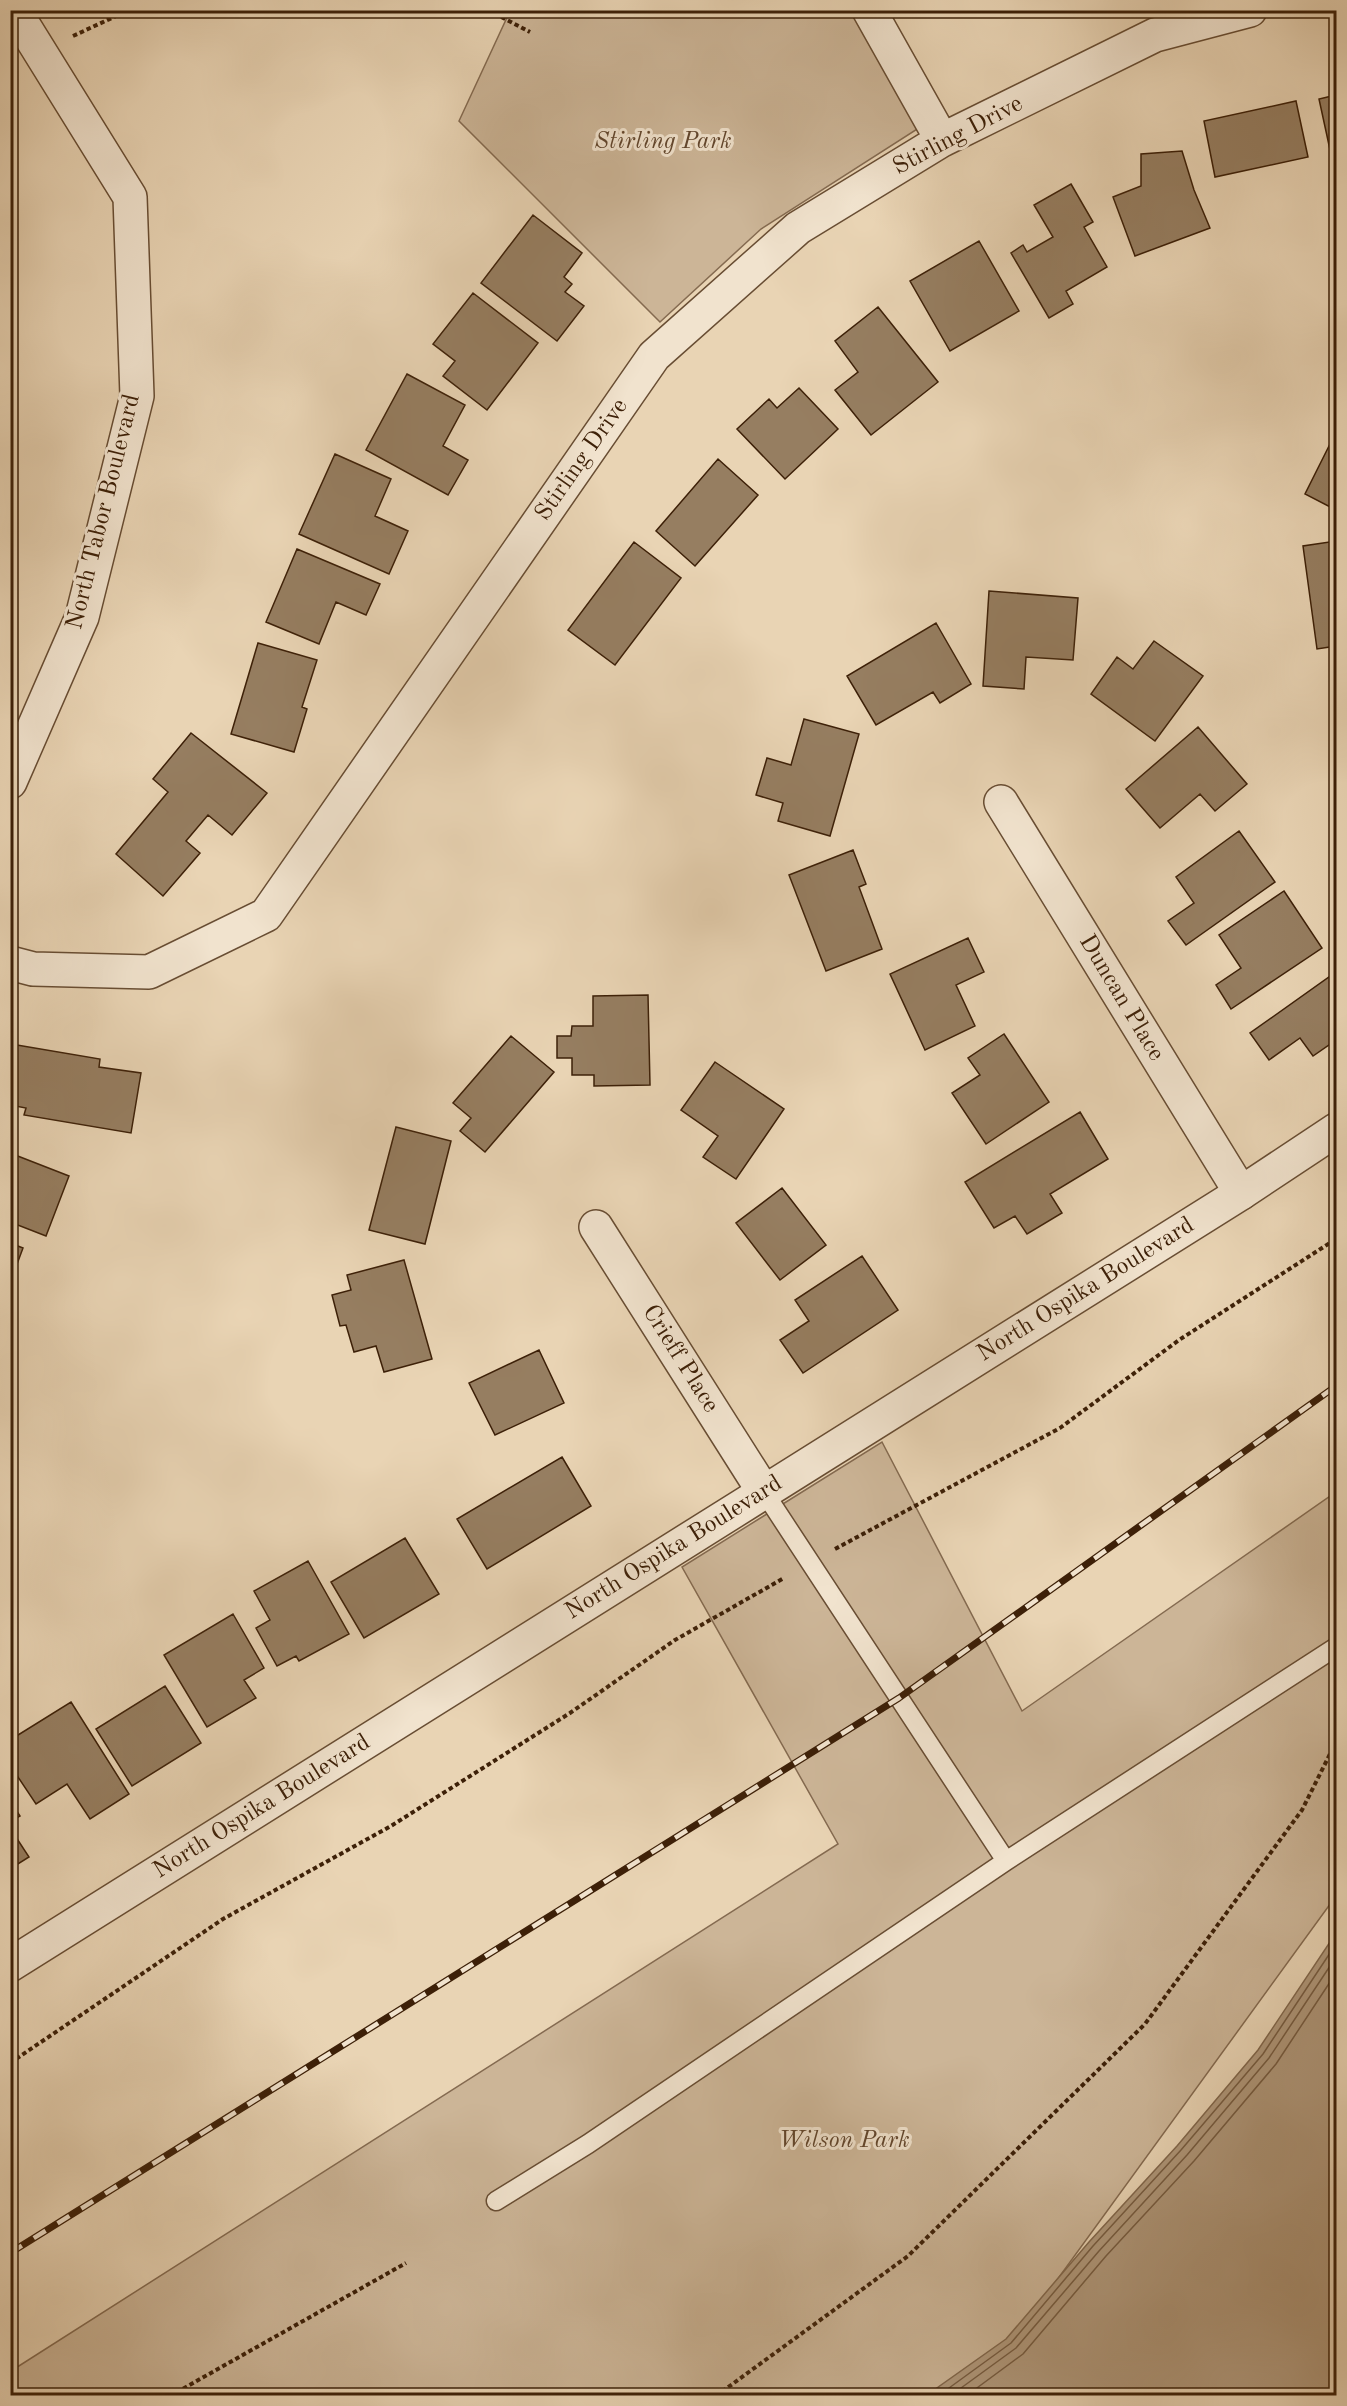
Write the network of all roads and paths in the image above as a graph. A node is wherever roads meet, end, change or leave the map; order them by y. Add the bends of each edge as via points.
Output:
1 (14, 10) edge
2 (129, 10) edge
3 (488, 10) edge
4 (869, 10) edge
5 (1250, 10) edge
6 (530, 32) dead end
7 (40, 51) junction
8 (942, 140) junction
9 (10, 782) edge
10 (1001, 802) dead end
11 (10, 963) edge
12 (1336, 1130) edge
13 (1241, 1193) junction
14 (596, 1227) dead end
15 (1336, 1239) edge
16 (764, 1492) junction
17 (810, 1563) junction
18 (1336, 1647) edge
19 (1336, 1742) edge
20 (1006, 1861) junction
21 (10, 1965) edge
22 (10, 2063) edge
23 (496, 2201) dead end
24 (406, 2263) dead end
25 (170, 2396) edge
26 (716, 2396) edge

1 - 7 street, North Tabor Boulevard
2 - 7 path
3 - 6 path
4 - 8 street
5 - 8 street, Stirling Drive via 1155,35
7 - 9 street, North Tabor Boulevard via 130,197 137,396 82,617
8 - 11 street, Stirling Drive via 798,228 654,356 266,915 149,972 33,969
10 - 13 street, Duncan Place
12 - 13 street, North Ospika Boulevard
13 - 16 street, North Ospika Boulevard
14 - 16 street, Crieff Place
15 - 17 path via 1179,1340 1060,1428
16 - 17 lane
16 - 21 street, North Ospika Boulevard
17 - 20 lane
17 - 22 path via 675,1640 570,1713 391,1826 223,1919
18 - 20 lane
19 - 26 path via 1302,1810 1145,2024 908,2256
20 - 23 lane
24 - 25 path

